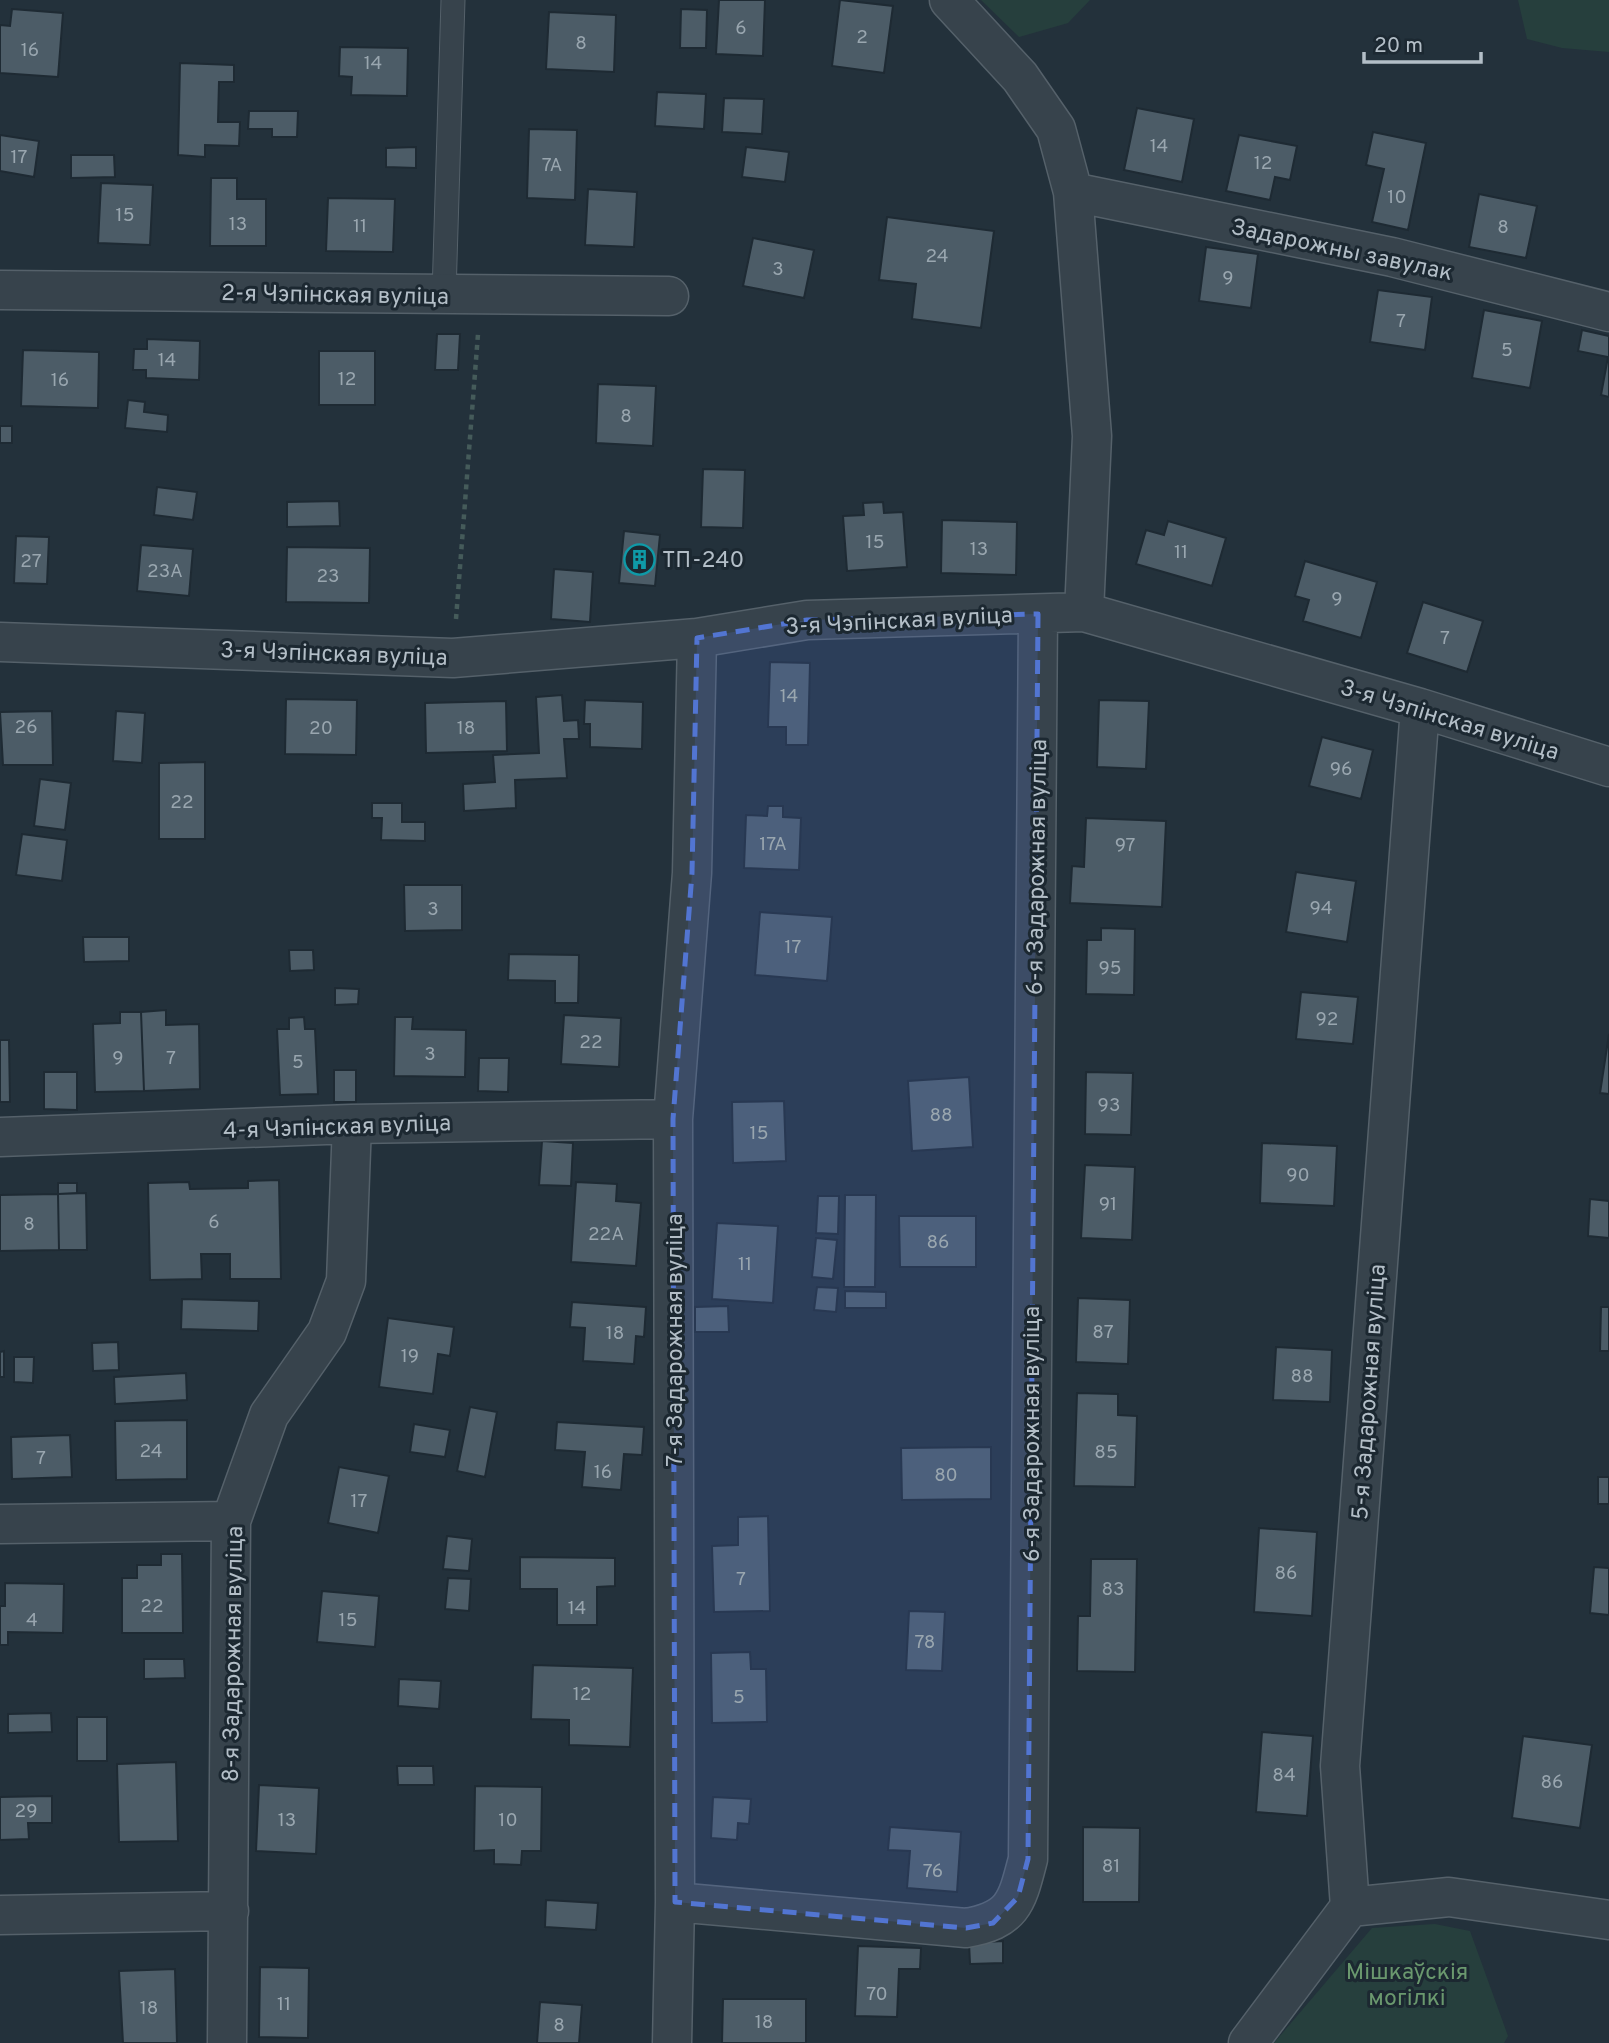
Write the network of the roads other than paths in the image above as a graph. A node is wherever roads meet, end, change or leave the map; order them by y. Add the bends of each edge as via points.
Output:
1 (453, 0) edge
2 (949, 0) edge
3 (1073, 192) junction
4 (0, 290) edge
5 (463, 295) junction
6 (670, 296) dead end
7 (1609, 312) edge
8 (1084, 612) junction
9 (1038, 614) junction
10 (697, 638) junction
11 (0, 642) edge
12 (1420, 708) junction
13 (1609, 767) edge
14 (673, 1119) junction
15 (352, 1124) junction
16 (0, 1137) edge
17 (231, 1521) junction
18 (0, 1524) edge
19 (675, 1902) junction
20 (1350, 1906) junction
21 (229, 1911) junction
22 (0, 1916) edge
23 (1609, 1920) edge
24 (227, 2043) edge
25 (672, 2043) edge
26 (1248, 2043) edge

1 - 5 lane
2 - 3 street via 1020,78 1056,128
3 - 7 street, Задарожны завулак via 1392,257
3 - 8 street via 1092,436
4 - 5 street, 2-я Чэпінская вуліца
5 - 6 street, 2-я Чэпінская вуліца
8 - 9 street, 3-я Чэпінская вуліца
8 - 12 street, 3-я Чэпінская вуліца
9 - 10 street, 3-я Чэпінская вуліца via 807,620
9 - 19 street, 6-я Задарожная вуліца via 1027,1858 1018,1897 993,1923 966,1928
10 - 11 street, 3-я Чэпінская вуліца via 453,658
10 - 14 street, 7-я Задарожная вуліца via 692,873
12 - 13 street, 3-я Чэпінская вуліца
12 - 20 street, 5-я Задарожная вуліца via 1340,1766
14 - 15 street, 4-я Чэпінская вуліца
14 - 19 street, 7-я Задарожная вуліца
15 - 16 street, 4-я Чэпінская вуліца
15 - 17 street, 8-я Задарожная вуліца via 346,1281 327,1332 269,1415
17 - 18 street
17 - 21 street, 8-я Задарожная вуліца
19 - 25 street, 7-я Задарожная вуліца
20 - 23 street via 1449,1897
20 - 26 street
21 - 22 street
21 - 24 street, 8-я Задарожная вуліца

